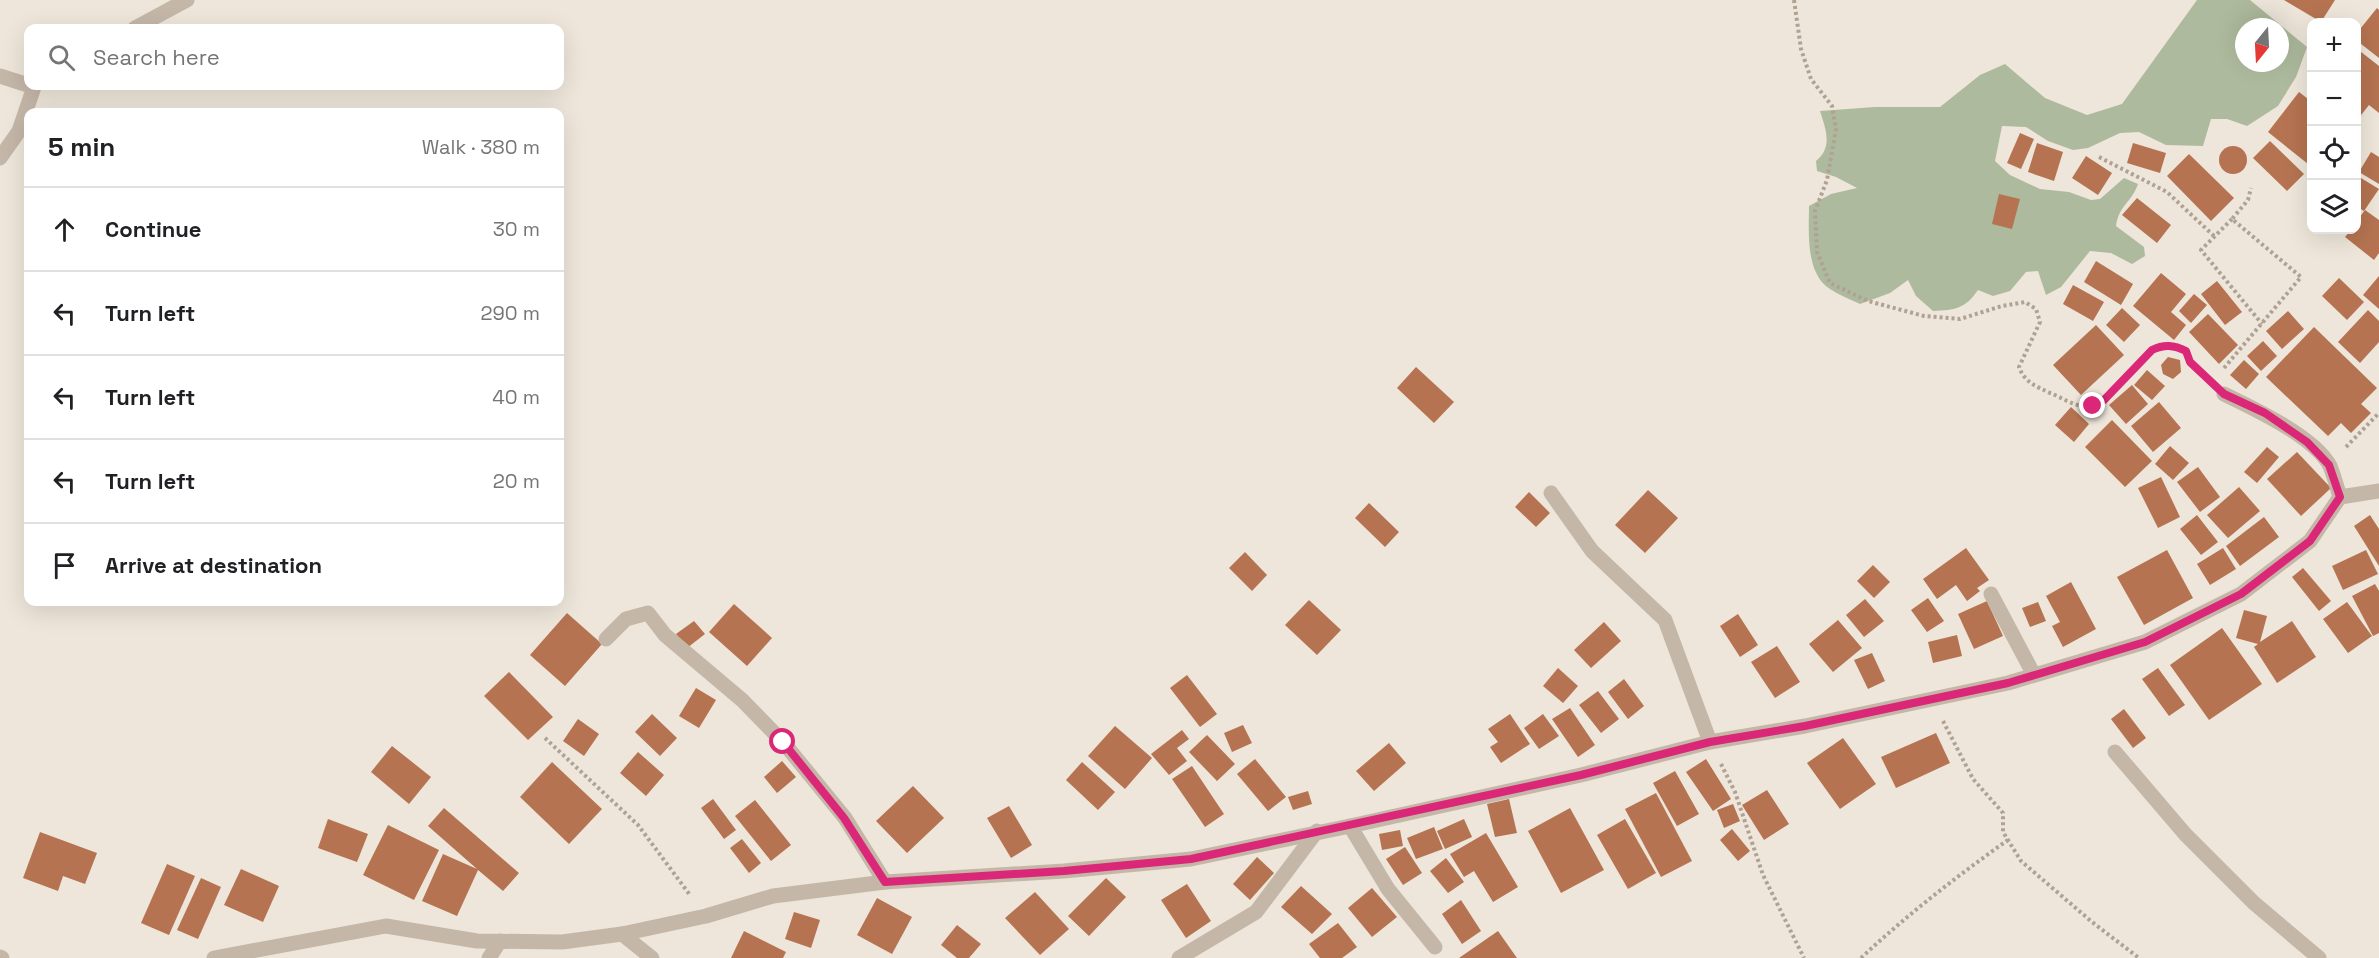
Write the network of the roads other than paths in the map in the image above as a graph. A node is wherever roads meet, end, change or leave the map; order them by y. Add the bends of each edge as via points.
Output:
1 (187, 0) edge
2 (142, 24) edge
3 (0, 76) edge
4 (24, 84) edge
5 (31, 90) edge
6 (26, 108) edge
7 (24, 113) edge
8 (0, 158) edge
9 (2224, 394) road end
10 (2379, 491) edge
11 (1551, 493) dead end
12 (2340, 497) junction
13 (1991, 594) dead end
14 (606, 639) dead end
15 (2034, 675) junction
16 (1710, 742) junction
17 (2115, 752) dead end
18 (1350, 826) junction
19 (1317, 831) junction
20 (885, 882) junction
21 (622, 934) junction
22 (500, 941) junction
23 (1435, 947) dead end
24 (214, 958) edge
25 (489, 958) edge
26 (652, 958) edge
27 (1179, 958) edge
28 (2319, 958) edge

1 - 2 street
3 - 4 street
5 - 6 street
7 - 8 street via 19,130
9 - 12 street via 2265,413 2307,442 2329,465
10 - 12 street
11 - 16 street via 1592,551 1665,620
12 - 15 street via 2310,541 2241,594 2145,642
13 - 15 street
14 - 20 street via 626,619 648,613 665,635 742,700 783,742 844,818
15 - 16 street via 1805,726
16 - 18 street
17 - 28 street via 2200,849 2254,903
18 - 19 street
18 - 23 street via 1388,889
19 - 20 street via 1191,859
19 - 27 street via 1256,912
20 - 21 street via 773,896 706,916
21 - 22 street via 562,942
21 - 26 street
22 - 24 street via 477,941 386,926
22 - 25 street

